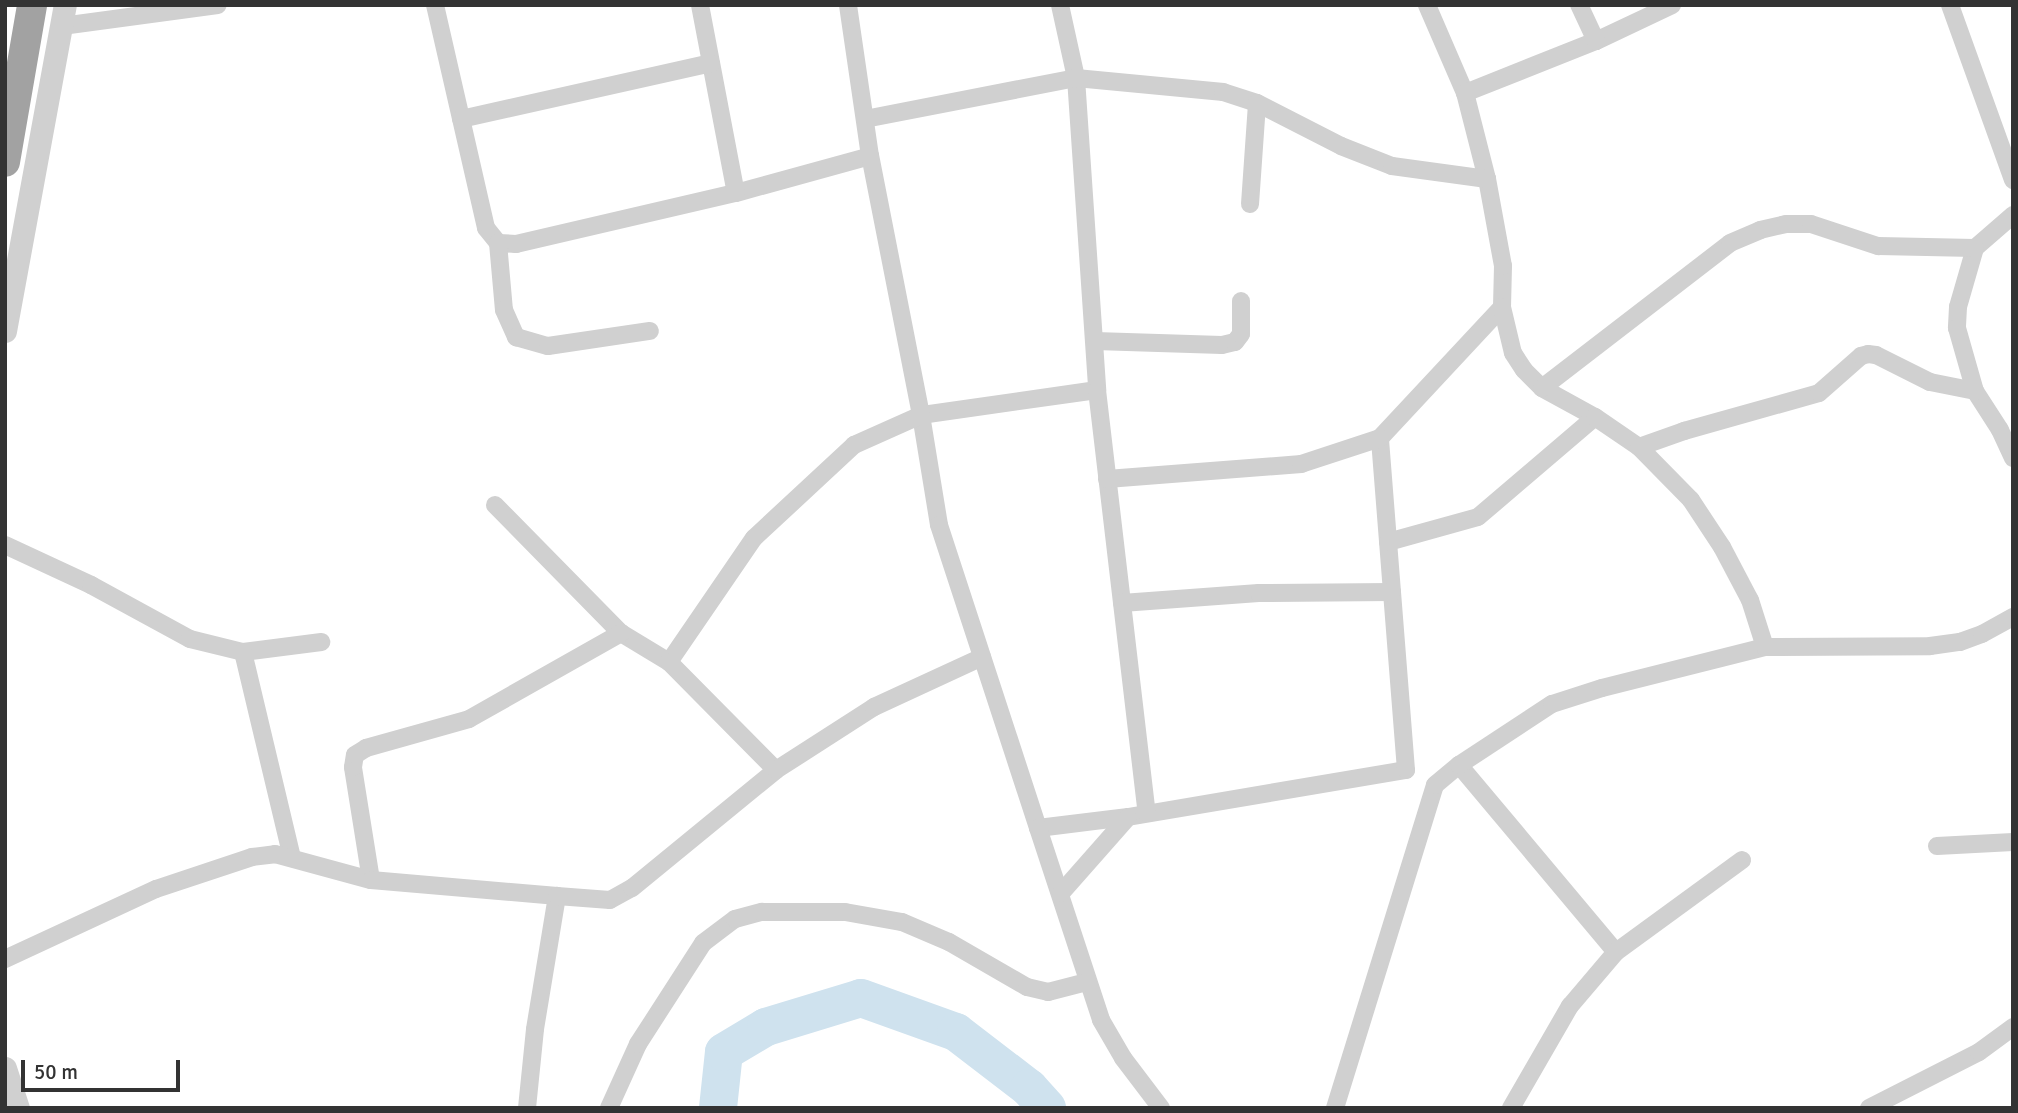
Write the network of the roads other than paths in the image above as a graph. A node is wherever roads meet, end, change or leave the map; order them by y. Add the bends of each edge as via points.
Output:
1 (32, 5) edge
2 (218, 5) edge
3 (435, 5) edge
4 (700, 5) edge
5 (848, 5) edge
6 (1060, 5) edge
7 (1427, 5) edge
8 (1579, 5) edge
9 (1672, 5) edge
10 (1950, 5) edge
11 (64, 16) edge
12 (1596, 41) junction
13 (711, 63) junction
14 (1076, 78) junction
15 (1465, 93) junction
16 (1257, 103) junction
17 (461, 119) junction
18 (865, 120) junction
19 (870, 156) junction
20 (5, 162) edge
21 (1488, 179) junction
22 (2013, 180) edge
23 (736, 193) junction
24 (1250, 204) dead end
25 (2013, 215) edge
26 (498, 243) junction
27 (1975, 248) junction
28 (1241, 301) dead end
29 (1502, 307) junction
30 (5, 331) edge
31 (650, 331) dead end
32 (1095, 341) junction
33 (1542, 388) junction
34 (1097, 390) junction
35 (1975, 391) junction
36 (921, 415) junction
37 (1595, 417) junction
38 (1380, 438) junction
39 (1639, 447) junction
40 (2013, 458) edge
41 (1107, 479) junction
42 (495, 505) dead end
43 (1388, 542) junction
44 (5, 545) edge
45 (1392, 592) junction
46 (1122, 603) junction
47 (2013, 617) edge
48 (621, 633) junction
49 (321, 642) dead end
50 (1766, 647) junction
51 (243, 652) junction
52 (982, 657) junction
53 (669, 662) junction
54 (1459, 765) junction
55 (776, 770) junction
56 (1406, 770) junction
57 (1435, 785) junction
58 (1147, 813) junction
59 (1128, 817) junction
60 (1038, 828) junction
61 (2013, 842) edge
62 (1937, 846) dead end
63 (292, 858) junction
64 (1742, 860) dead end
65 (372, 880) junction
66 (1061, 893) junction
67 (557, 895) junction
68 (1616, 952) junction
69 (5, 959) edge
70 (1087, 982) junction
71 (2013, 1027) edge
72 (5, 1068) edge
73 (18, 1108) edge
74 (527, 1108) edge
75 (609, 1108) edge
76 (1161, 1108) edge
77 (1335, 1108) edge
78 (1511, 1108) edge
79 (1869, 1108) edge

1 - 20 highway
2 - 11 street
3 - 17 street
4 - 13 street
5 - 18 street
6 - 14 street
7 - 15 street
8 - 12 street
9 - 12 street
10 - 22 street
11 - 30 street
12 - 15 street
13 - 17 street
13 - 23 street
14 - 16 street via 1223,92
14 - 18 street
14 - 32 street
15 - 21 street
16 - 21 street via 1392,166
16 - 24 street
17 - 26 street via 486,228
18 - 19 street
19 - 23 street
19 - 36 street
21 - 29 street via 1503,266
23 - 26 street via 516,244
25 - 27 street
26 - 31 street via 505,310 516,337 548,346
27 - 33 street via 1878,246 1811,224 1760,230 1730,243
27 - 35 street via 1958,307 1957,328
28 - 32 street via 1241,334 1235,342
29 - 33 street via 1513,353
29 - 38 street
32 - 34 street
33 - 37 street
34 - 36 street
34 - 41 street
35 - 39 street via 1930,382 1868,354 1819,393
35 - 40 street
36 - 52 street via 939,525
36 - 53 street via 854,445 754,538
37 - 39 street
37 - 43 street via 1478,517
38 - 41 street via 1301,464
38 - 43 street
39 - 50 street via 1691,500 1722,547 1750,600
41 - 46 street
42 - 48 street
43 - 45 street
44 - 51 street via 190,639
45 - 46 street via 1259,593
45 - 56 street
46 - 58 street
47 - 50 street via 1982,635 1930,646
48 - 53 street
48 - 65 street via 469,719 355,755 353,767
49 - 51 street
50 - 54 street via 1552,704
51 - 63 street
52 - 55 street via 874,707
52 - 60 street
53 - 55 street
54 - 57 street
54 - 68 street
55 - 67 street via 632,888 610,900
56 - 57 street
56 - 58 street
57 - 77 street
58 - 59 street
59 - 60 street
59 - 66 street
60 - 66 street
61 - 62 street
63 - 65 street
63 - 69 street via 275,854 252,857 156,889
64 - 68 street
65 - 67 street
66 - 70 street
67 - 74 street
68 - 78 street via 1570,1006
70 - 75 street via 1048,992 1027,986 949,942 901,922 845,912 748,915 726,924 704,943 638,1044
70 - 76 street via 1101,1020 1123,1058
71 - 79 street via 1979,1052
72 - 73 street

